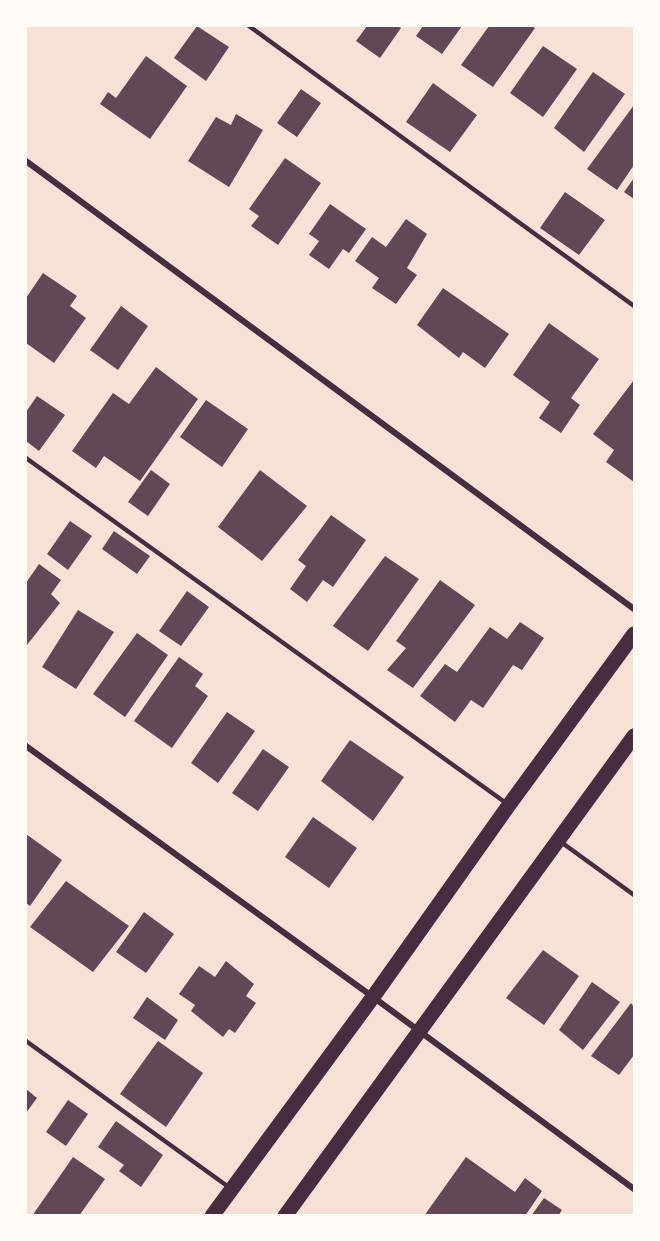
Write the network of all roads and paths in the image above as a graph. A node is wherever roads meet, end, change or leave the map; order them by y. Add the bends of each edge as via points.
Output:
1 (249, 26) edge
2 (26, 161) edge
3 (634, 306) edge
4 (26, 458) edge
5 (634, 609) edge
6 (634, 634) edge
7 (634, 736) edge
8 (26, 746) edge
9 (509, 805) junction
10 (559, 840) junction
11 (634, 895) edge
12 (374, 997) junction
13 (420, 1032) junction
14 (26, 1041) edge
15 (232, 1189) junction
16 (634, 1189) edge
17 (212, 1215) edge
18 (285, 1215) edge

1 - 3 lane
2 - 5 street
4 - 9 lane
6 - 9 main road
7 - 10 main road
8 - 12 street
9 - 12 main road
10 - 11 lane
10 - 13 main road
12 - 13 street
12 - 15 main road
13 - 16 street
13 - 18 main road
14 - 15 lane
15 - 17 main road

